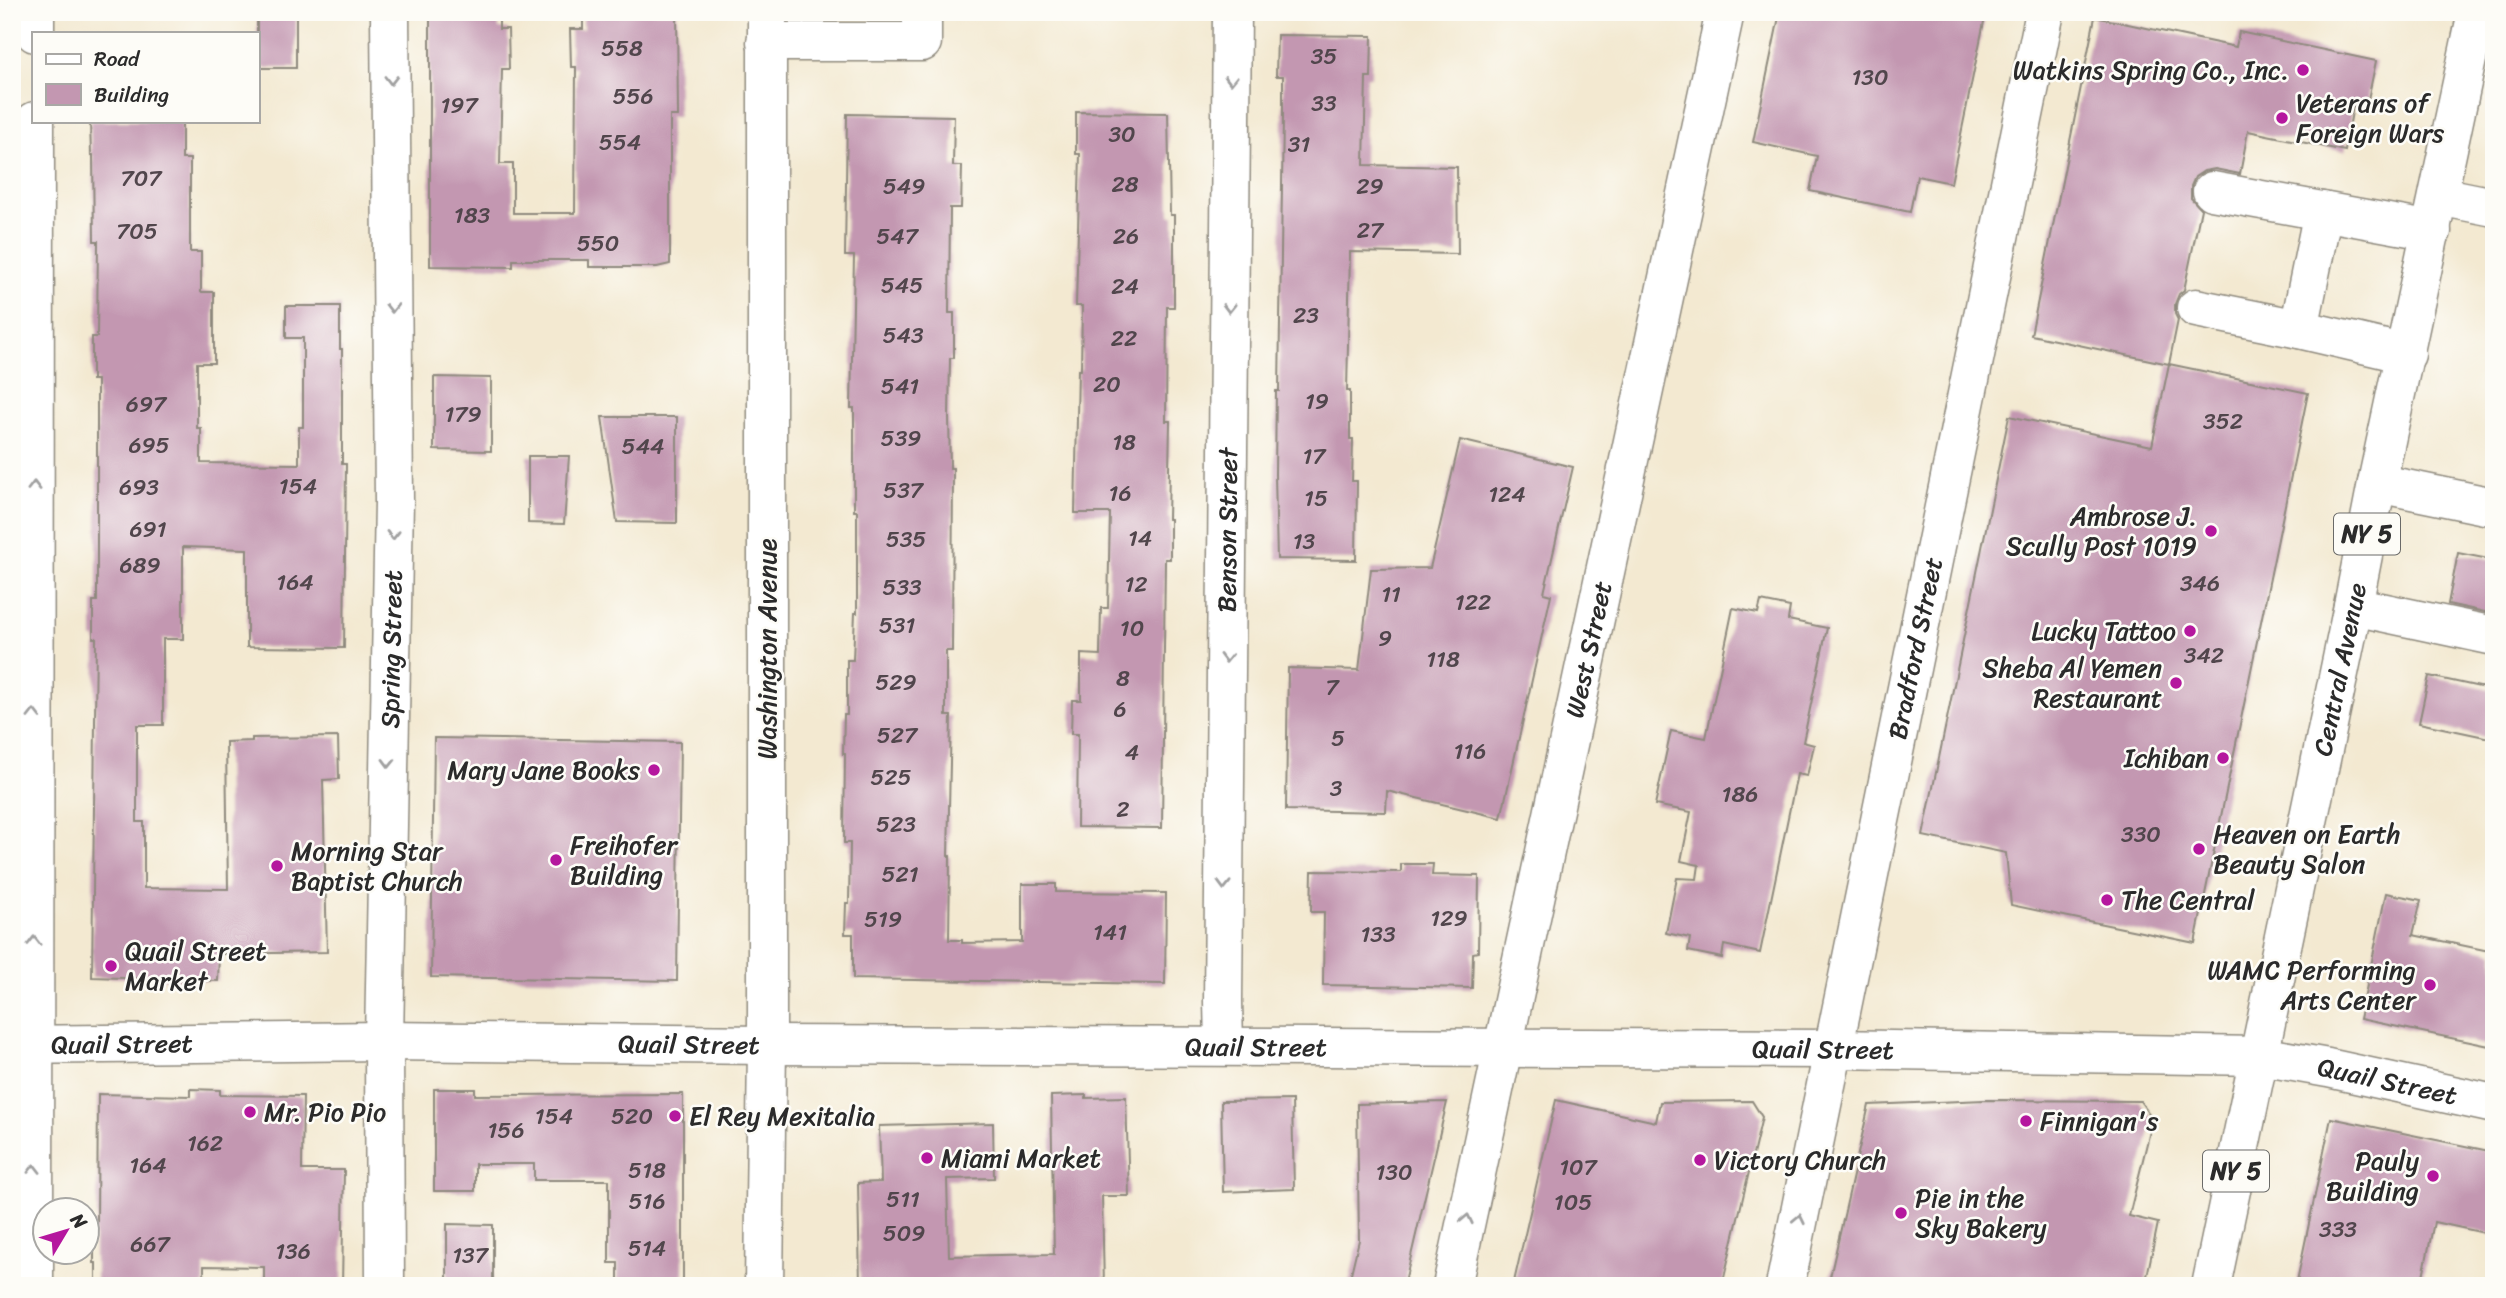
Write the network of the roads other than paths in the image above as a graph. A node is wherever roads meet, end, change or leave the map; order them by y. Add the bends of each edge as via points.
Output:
1 (34, 12) edge
2 (390, 12) edge
3 (922, 12) edge
4 (1232, 12) edge
5 (1725, 12) edge
6 (2045, 12) edge
7 (2477, 12) edge
8 (766, 27) edge
9 (34, 32) edge
10 (34, 122) edge
11 (2212, 191) dead end
12 (2494, 207) edge
13 (2323, 211) junction
14 (2435, 213) junction
15 (2196, 308) dead end
16 (2299, 329) junction
17 (2406, 354) junction
18 (2377, 483) junction
19 (2494, 507) edge
20 (2354, 606) junction
21 (2494, 636) edge
22 (384, 1041) junction
23 (23, 1045) edge
24 (767, 1045) junction
25 (1224, 1046) junction
26 (1504, 1049) junction
27 (1833, 1049) junction
28 (2259, 1056) junction
29 (2494, 1104) edge
30 (34, 1286) edge
31 (385, 1286) edge
32 (764, 1286) edge
33 (1452, 1286) edge
34 (1786, 1286) edge
35 (2211, 1286) edge

1 - 9 street
2 -> 22 street, Spring Street via 394,501
3 - 8 street via 922,42
4 -> 25 street, Benson Street
5 - 26 street, West Street
6 - 27 street, Bradford Street
7 - 14 street, Central Avenue / NY 5
8 - 24 street, Washington Avenue
23 -> 10 street
11 - 13 street
12 - 14 street
13 - 14 street
13 - 16 street
14 - 17 street, Central Avenue / NY 5
15 - 16 street
16 - 17 street
17 - 18 street, Central Avenue / NY 5
18 - 19 street
18 - 20 street, Central Avenue / NY 5
20 - 21 street
20 - 28 street, Central Avenue / NY 5
22 - 23 street, Quail Street
22 - 24 street, Quail Street
22 - 31 street, Spring Street
30 -> 23 street
24 - 25 street, Quail Street
24 - 32 street, Washington Avenue
25 - 26 street, Quail Street
26 - 27 street, Quail Street
33 -> 26 street, West Street
27 - 28 street, Quail Street
34 -> 27 street, Bradford Street
28 - 29 street, Quail Street
28 - 35 street, Central Avenue / NY 5

